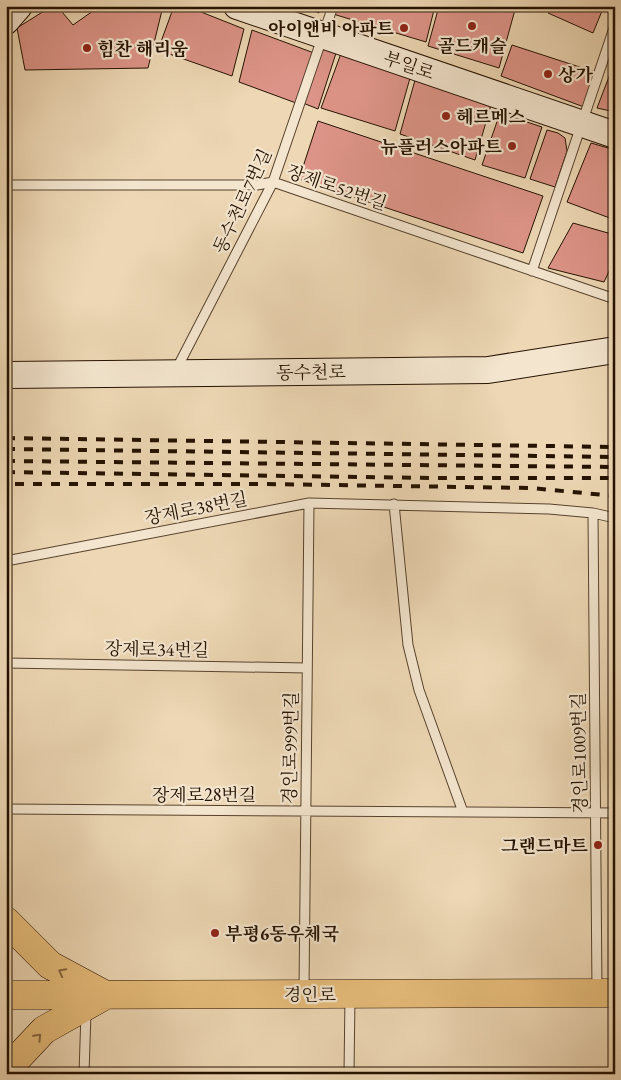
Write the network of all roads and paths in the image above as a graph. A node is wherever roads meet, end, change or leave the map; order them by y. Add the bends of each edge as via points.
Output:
1 (19, 6) edge
2 (237, 6) edge
3 (333, 6) edge
4 (6, 21) edge
5 (615, 24) edge
6 (323, 36) junction
7 (581, 124) junction
8 (615, 135) edge
9 (273, 182) junction
10 (6, 185) edge
11 (532, 271) junction
12 (615, 299) edge
13 (615, 350) edge
14 (174, 374) junction
15 (6, 375) edge
16 (309, 503) junction
17 (394, 504) junction
18 (593, 513) junction
19 (615, 518) edge
20 (6, 562) edge
21 (6, 663) edge
22 (307, 668) junction
23 (6, 810) edge
24 (305, 811) junction
25 (462, 812) junction
26 (596, 813) junction
27 (615, 813) edge
28 (6, 921) edge
29 (606, 993) edge
30 (304, 994) junction
31 (350, 994) junction
32 (6, 995) edge
33 (96, 1001) junction
34 (8, 1074) edge
35 (84, 1074) edge
36 (349, 1074) edge

1 - 4 street
2 - 6 street, 부일로
3 - 6 lane, 동수천로7번길
5 - 7 lane
6 - 7 street, 부일로
6 - 9 lane, 동수천로7번길
7 - 8 street, 부일로
7 - 11 lane
9 - 10 lane, 장제로52번길 via 257,185
9 - 11 lane, 장제로52번길
9 - 14 lane, 동수천로7번길
11 - 12 lane, 장제로52번길
13 - 14 street, 동수천로 via 488,370
14 - 15 street, 동수천로
16 - 17 lane, 장제로38번길
16 - 20 lane, 장제로38번길
16 - 22 lane, 경인로999번길
17 - 18 lane, 장제로38번길 via 549,508
17 - 25 lane via 408,645 419,690
18 - 19 lane, 장제로38번길
18 - 26 lane, 경인로1009번길
21 - 22 lane, 장제로34번길
22 - 24 lane, 경인로999번길
23 - 24 lane, 장제로28번길
24 - 25 lane, 장제로28번길
24 - 30 lane, 경인로999번길
25 - 26 lane, 장제로28번길
26 - 27 lane, 장제로28번길
26 - 29 lane, 경인로1009번길
33 -> 28 main road via 50,965
29 - 31 main road, 경인로
30 - 31 main road, 경인로
30 - 33 main road, 경인로
31 - 36 lane
32 - 33 main road, 경인로
34 -> 33 main road via 12,1064 44,1030
33 - 35 lane

